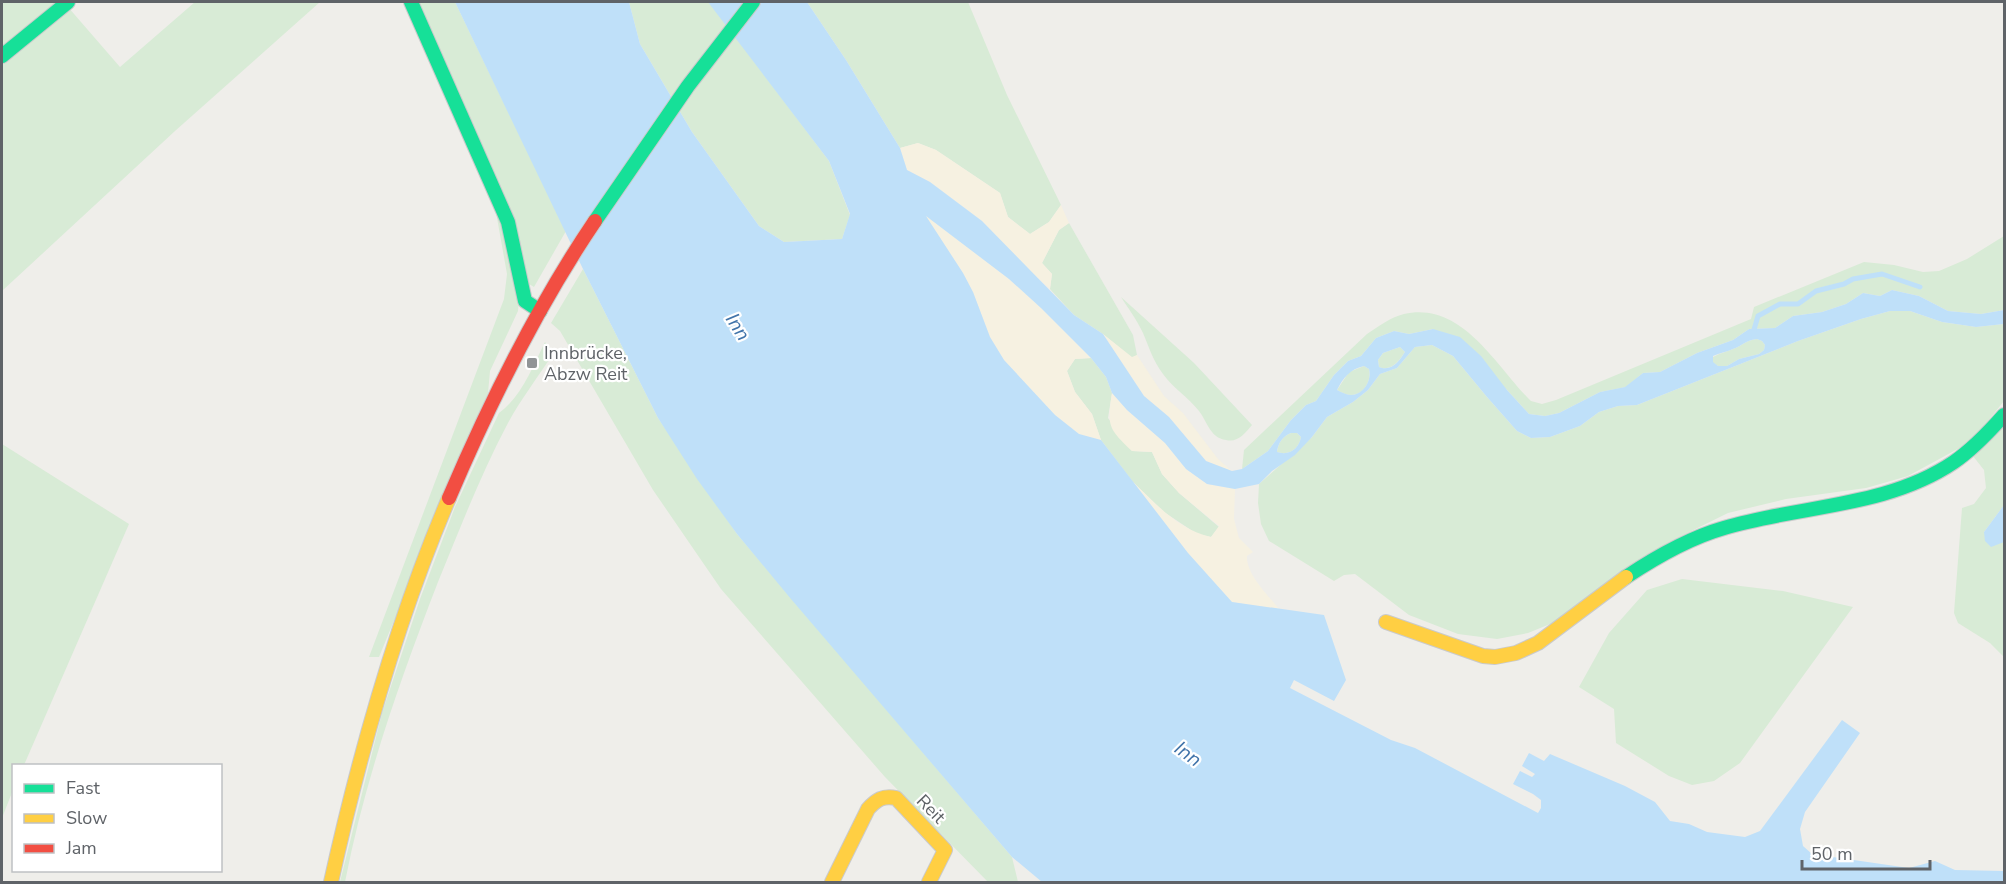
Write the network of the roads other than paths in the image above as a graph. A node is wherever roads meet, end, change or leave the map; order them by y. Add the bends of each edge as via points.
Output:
1 (68, 2) edge
2 (411, 2) edge
3 (753, 2) edge
4 (2, 56) edge
5 (540, 310) junction
6 (2004, 415) edge
7 (1386, 622) dead end
8 (331, 882) edge
9 (832, 882) edge
10 (929, 882) edge

1 - 4 street
2 - 5 street via 508,222 525,301
3 - 5 street via 646,145
5 - 8 street via 474,440 415,586 372,714
6 - 7 street via 1954,462 1931,476 1833,506 1752,519 1685,542 1609,589 1520,653 1491,658 1475,656
9 - 10 street, Reit via 868,808 888,795 896,798 945,850

